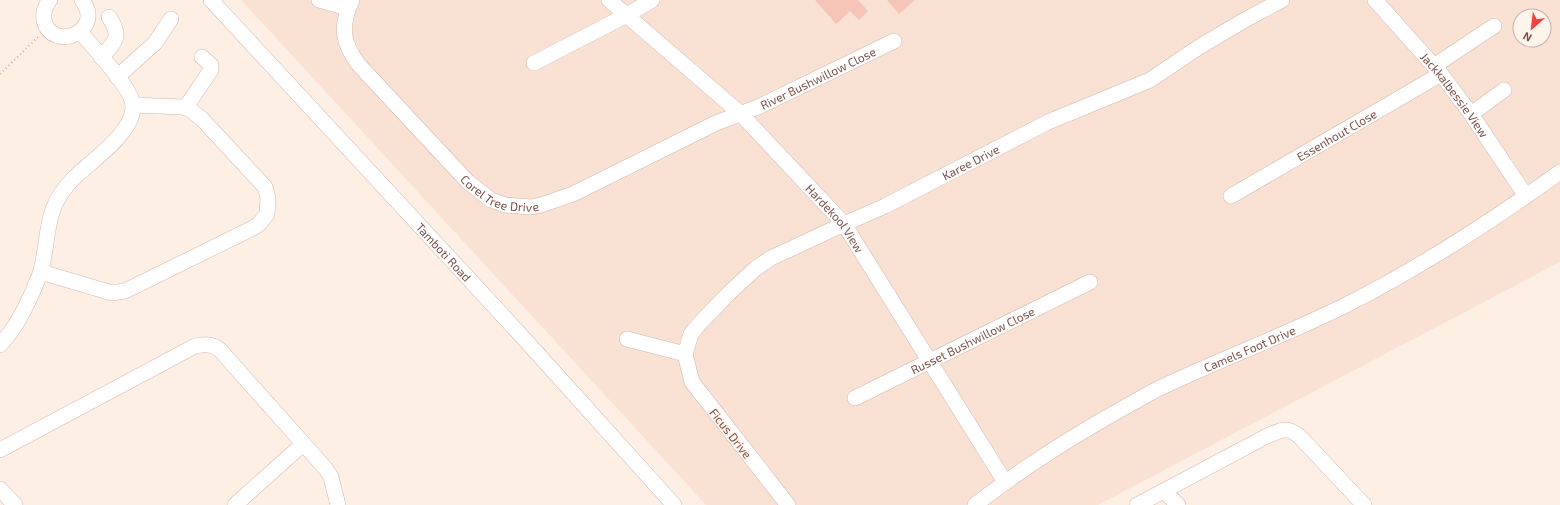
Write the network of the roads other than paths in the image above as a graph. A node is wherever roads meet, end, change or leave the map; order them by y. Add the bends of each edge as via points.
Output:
1 (50, 0) edge
2 (211, 0) edge
3 (319, 0) edge
4 (609, 0) edge
5 (652, 0) edge
6 (1282, 0) edge
7 (1375, 0) edge
8 (87, 2) edge
9 (350, 4) edge
10 (627, 15) junction
11 (108, 17) dead end
12 (170, 19) dead end
13 (1494, 26) dead end
14 (80, 32) junction
15 (894, 40) dead end
16 (101, 57) junction
17 (202, 57) dead end
18 (534, 63) dead end
19 (1438, 70) junction
20 (117, 76) junction
21 (1504, 90) dead end
22 (133, 105) junction
23 (186, 107) junction
24 (740, 114) junction
25 (1471, 114) junction
26 (1560, 172) edge
27 (1231, 196) dead end
28 (1526, 196) junction
29 (844, 224) junction
30 (41, 272) junction
31 (1090, 282) dead end
32 (627, 339) dead end
33 (0, 345) edge
34 (685, 354) junction
35 (930, 362) junction
36 (854, 398) dead end
37 (303, 444) junction
38 (0, 450) edge
39 (1005, 482) junction
40 (0, 489) edge
41 (1164, 491) junction
42 (15, 505) edge
43 (236, 505) edge
44 (338, 505) edge
45 (674, 505) edge
46 (788, 505) edge
47 (975, 505) edge
48 (1137, 505) edge
49 (1178, 505) edge
50 (1364, 505) edge

1 - 14 street via 44,9 48,28 53,33 67,37
2 - 45 street, Tamboti Road via 513,326
3 - 9 street
4 - 10 street, Hardekool View
5 - 10 street
6 - 29 street, Karee Drive via 1199,47 1150,80 1048,122 885,206
7 - 19 street, Jackkalbessie View
8 - 14 street via 86,25
9 - 24 street, Corel Tree Drive via 344,19 344,32 350,53 359,65 468,182 491,200 505,205 531,207 573,194 697,132
10 - 18 street
10 - 24 street, Hardekool View
11 - 16 street via 115,26 116,40
12 - 20 street via 155,43
13 - 19 street, Essenhout Close
14 - 16 street
15 - 24 street, River Bushwillow Close
16 - 20 street
17 - 23 street via 211,65 211,70
19 - 25 street, Jackkalbessie View
19 - 27 street, Essenhout Close
20 - 22 street
21 - 25 street
22 - 23 street
22 - 30 street via 132,115 118,139 74,177 60,193 49,222
23 - 30 street via 202,119 265,188 268,206 264,219 253,228 125,291 112,294
24 - 29 street, Hardekool View
25 - 28 street, Jackkalbessie View
26 - 28 street, Camels Foot Drive
28 - 39 street, Camels Foot Drive via 1410,272 1345,306 1163,386 1087,428
29 - 34 street, Karee Drive via 771,258 755,270 700,323 692,334
29 - 35 street, Hardekool View
30 - 33 street via 20,318
31 - 35 street, Russet Bushwillow Close
32 - 34 street
34 - 46 street, Ficus Drive via 692,382
35 - 36 street, Russet Bushwillow Close
35 - 39 street, Hardekool View
37 - 38 street via 220,350 214,345 205,344 196,346
37 - 43 street
37 - 44 street via 329,473
39 - 47 street, Camels Foot Drive
40 - 42 street
41 - 48 street
41 - 49 street
41 - 50 street via 1285,429 1299,436

